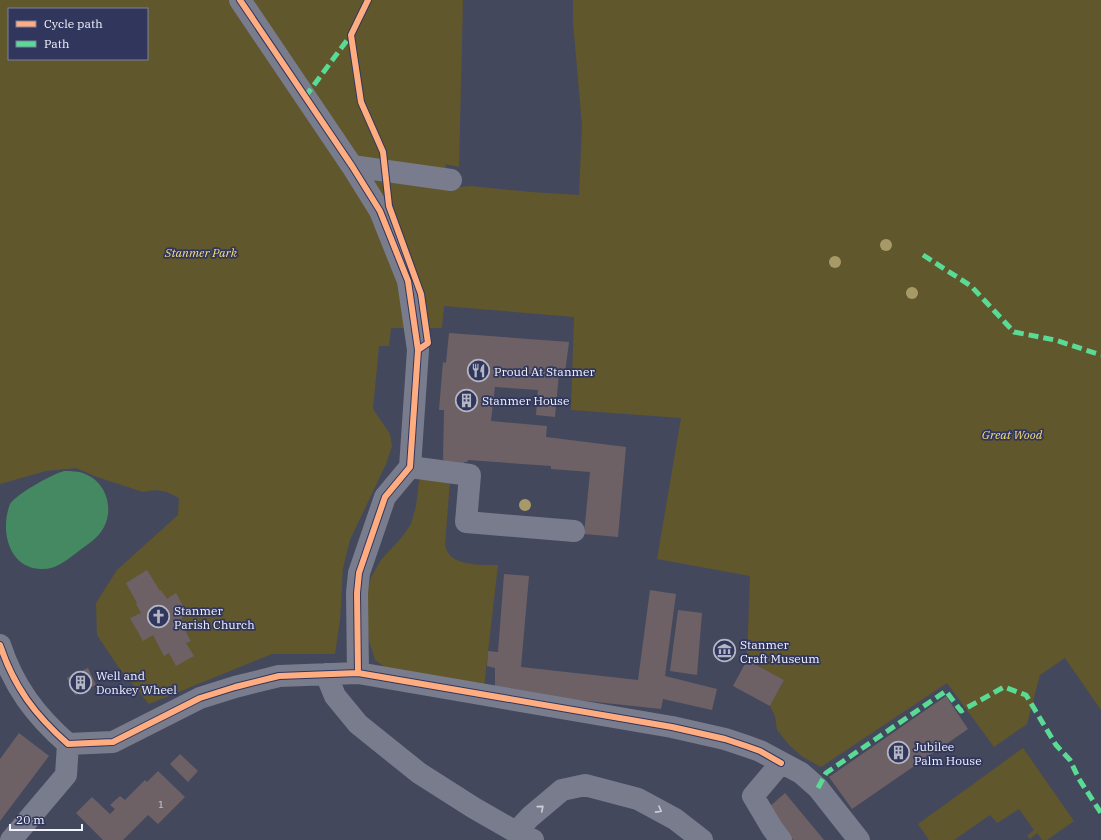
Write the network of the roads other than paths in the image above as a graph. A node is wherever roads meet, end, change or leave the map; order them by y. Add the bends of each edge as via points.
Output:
1 (240, 0) edge
2 (352, 166) junction
3 (451, 180) dead end
4 (410, 467) junction
5 (574, 531) dead end
6 (0, 645) edge
7 (358, 673) junction
8 (326, 674) junction
9 (68, 744) junction
10 (781, 763) junction
11 (525, 836) edge
12 (11, 840) edge
13 (702, 840) edge
14 (781, 840) edge
15 (859, 840) edge

1 - 2 street
2 - 3 street
2 - 4 street via 380,211 408,281 418,350
4 - 5 street via 470,475 466,522
4 - 7 street via 385,497 359,573
6 - 9 street via 18,688 32,708
7 - 8 street
7 - 10 street via 672,727 725,739 760,751
8 - 9 street via 280,676 235,687 200,698 113,742
8 - 11 street via 335,696 358,724 419,773
9 - 12 street via 66,775
10 - 14 street via 753,796
10 - 15 street via 801,774 818,788
11 -> 13 street via 530,817 562,790 586,785 638,799 675,819

